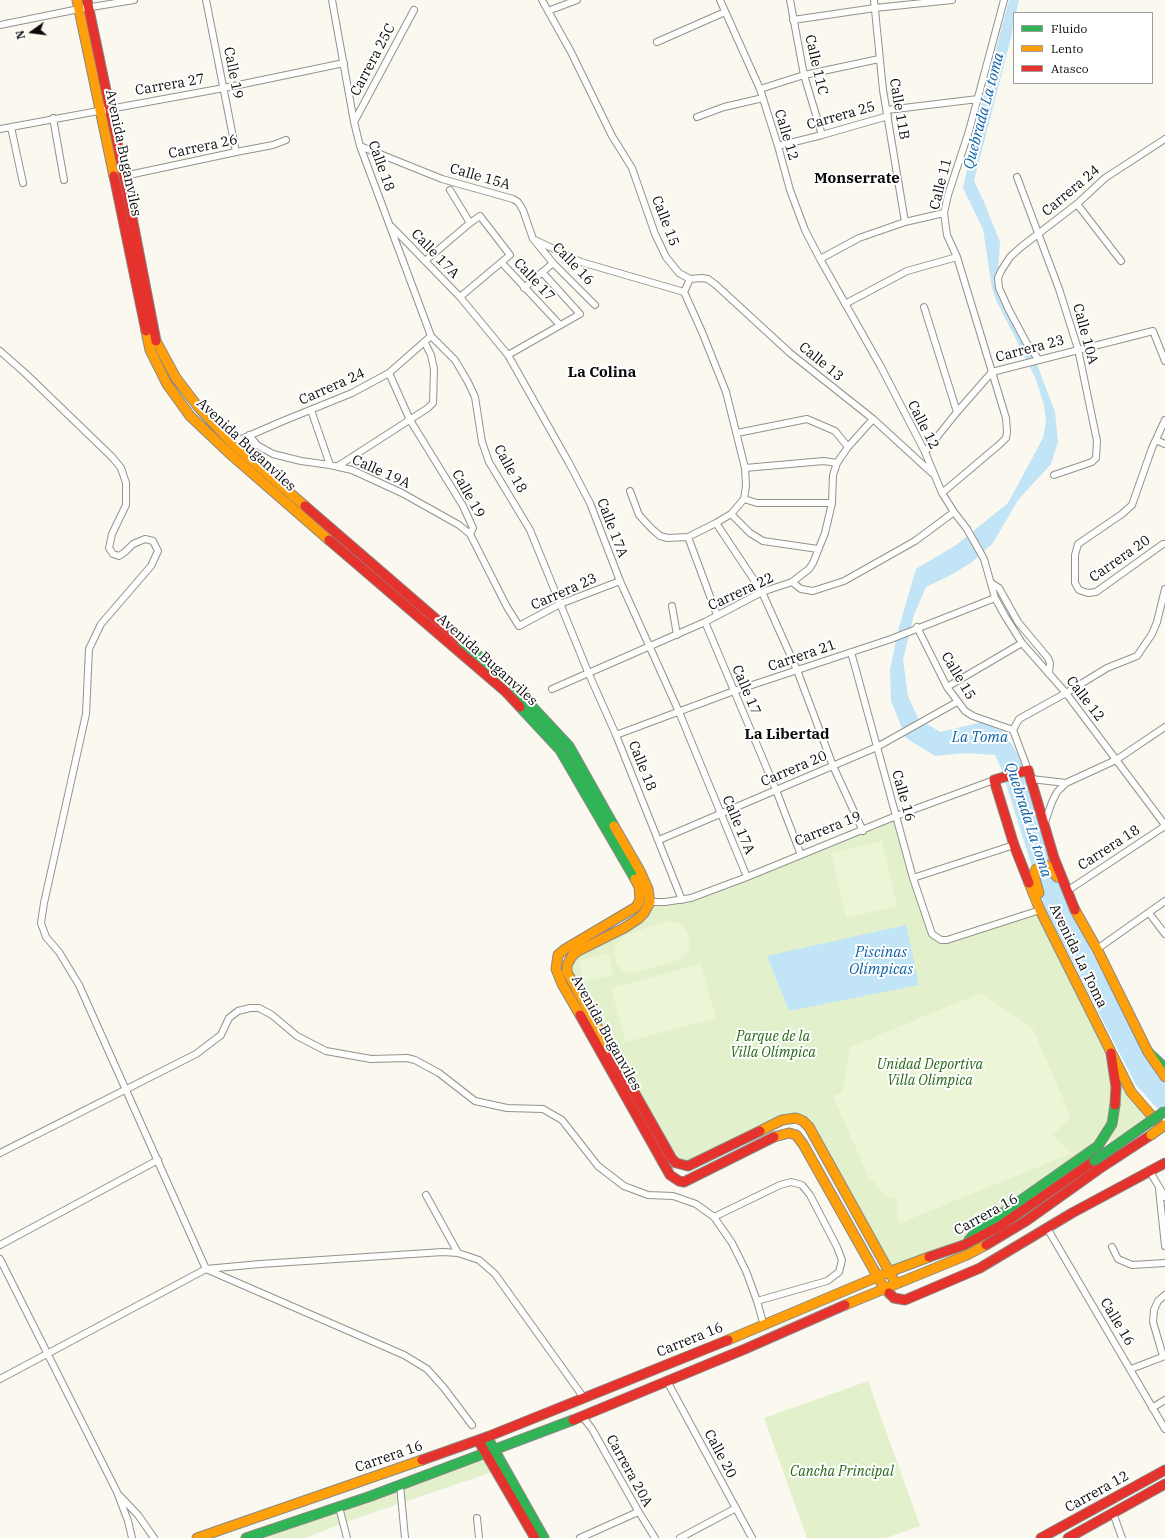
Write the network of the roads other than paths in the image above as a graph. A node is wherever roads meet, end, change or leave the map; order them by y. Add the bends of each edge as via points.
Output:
1 (134, 0) edge
2 (206, 0) edge
3 (332, 0) edge
4 (542, 0) edge
5 (577, 0) edge
6 (720, 0) edge
7 (790, 0) edge
8 (874, 0) edge
9 (952, 0) edge
10 (1004, 0) edge
11 (83, 4) edge
12 (874, 8) junction
13 (414, 10) dead end
14 (548, 11) junction
15 (725, 12) junction
16 (793, 20) junction
17 (0, 25) edge
18 (657, 42) dead end
19 (879, 59) junction
20 (344, 63) junction
21 (804, 75) junction
22 (224, 88) junction
23 (760, 89) junction
24 (762, 98) junction
25 (978, 99) junction
26 (110, 108) junction
27 (100, 110) junction
28 (887, 113) junction
29 (697, 117) dead end
30 (53, 118) junction
31 (354, 122) junction
32 (11, 127) junction
33 (0, 129) edge
34 (822, 135) junction
35 (1165, 139) edge
36 (286, 140) dead end
37 (360, 146) junction
38 (778, 146) junction
39 (236, 152) junction
40 (124, 176) junction
41 (1017, 177) dead end
42 (64, 180) dead end
43 (23, 183) dead end
44 (450, 190) dead end
45 (1077, 204) junction
46 (944, 213) junction
47 (905, 222) junction
48 (470, 223) junction
49 (390, 225) junction
50 (1039, 233) junction
51 (533, 239) junction
52 (956, 257) junction
53 (820, 259) junction
54 (425, 261) junction
55 (1121, 261) dead end
56 (502, 263) junction
57 (553, 263) junction
58 (542, 272) junction
59 (690, 280) junction
60 (524, 288) junction
61 (684, 292) junction
62 (460, 297) junction
63 (845, 304) junction
64 (595, 305) dead end
65 (924, 307) dead end
66 (560, 325) junction
67 (431, 336) junction
68 (425, 342) junction
69 (1078, 349) junction
70 (0, 351) edge
71 (508, 356) junction
72 (1038, 360) junction
73 (1165, 360) edge
74 (992, 372) junction
75 (390, 373) junction
76 (311, 410) junction
77 (957, 412) junction
78 (873, 419) junction
79 (410, 420) junction
80 (1165, 420) edge
81 (736, 433) junction
82 (249, 435) junction
83 (1156, 440) junction
84 (232, 443) junction
85 (1165, 444) edge
86 (848, 447) junction
87 (925, 452) junction
88 (837, 463) junction
89 (330, 465) junction
90 (338, 466) junction
91 (745, 468) junction
92 (934, 475) junction
93 (1054, 475) dead end
94 (630, 490) dead end
95 (942, 493) junction
96 (744, 499) junction
97 (832, 503) junction
98 (954, 512) junction
99 (731, 514) junction
100 (716, 523) junction
101 (470, 534) junction
102 (688, 536) junction
103 (1165, 537) edge
104 (1164, 544) edge
105 (818, 549) junction
106 (620, 581) junction
107 (792, 582) junction
108 (991, 583) junction
109 (1165, 589) edge
110 (762, 592) junction
111 (995, 598) junction
112 (560, 604) junction
113 (672, 606) dead end
114 (717, 615) junction
115 (705, 622) junction
116 (519, 626) joint
117 (915, 629) junction
118 (676, 635) junction
119 (1022, 644) junction
120 (650, 646) junction
121 (851, 652) junction
122 (797, 670) junction
123 (588, 672) junction
124 (1049, 674) junction
125 (947, 688) junction
126 (552, 689) dead end
127 (734, 691) junction
128 (1066, 693) junction
129 (957, 702) junction
130 (679, 712) junction
131 (1165, 727) edge
132 (1013, 730) junction
133 (616, 735) junction
134 (877, 747) junction
135 (1116, 760) junction
136 (833, 766) junction
137 (1028, 773) junction
138 (998, 779) junction
139 (1066, 783) junction
140 (776, 790) junction
141 (720, 814) junction
142 (896, 816) junction
143 (1044, 825) junction
144 (1165, 826) edge
145 (863, 831) junction
146 (659, 840) junction
147 (1014, 845) junction
148 (801, 855) junction
149 (747, 878) junction
150 (913, 878) junction
151 (1067, 891) junction
152 (640, 900) junction
153 (682, 900) junction
154 (1165, 901) edge
155 (650, 902) junction
156 (1040, 910) junction
157 (1149, 913) junction
158 (1077, 916) junction
159 (1048, 924) junction
160 (1165, 934) edge
161 (1097, 949) junction
162 (1148, 1052) junction
163 (1111, 1053) junction
164 (1165, 1068) edge
165 (1165, 1076) edge
166 (126, 1090) junction
167 (1165, 1111) edge
168 (1165, 1125) edge
169 (1165, 1128) edge
170 (0, 1153) edge
171 (158, 1160) junction
172 (1165, 1163) edge
173 (1096, 1165) junction
174 (1149, 1170) junction
175 (1159, 1189) junction
176 (426, 1195) dead end
177 (1165, 1198) edge
178 (714, 1217) junction
179 (1047, 1228) junction
180 (0, 1245) edge
181 (964, 1245) junction
182 (1165, 1246) edge
183 (1112, 1248) dead end
184 (458, 1252) junction
185 (0, 1259) edge
186 (1165, 1263) edge
187 (206, 1269) junction
188 (889, 1272) junction
189 (877, 1278) junction
190 (896, 1284) junction
191 (884, 1288) junction
192 (1165, 1295) edge
193 (757, 1301) junction
194 (764, 1326) junction
195 (47, 1353) junction
196 (1164, 1356) edge
197 (1131, 1369) junction
198 (0, 1379) edge
199 (667, 1381) junction
200 (584, 1398) junction
201 (1165, 1400) edge
202 (1152, 1408) junction
203 (582, 1416) junction
204 (472, 1425) dead end
205 (1165, 1429) edge
206 (487, 1437) junction
207 (478, 1440) junction
208 (489, 1451) junction
209 (1165, 1470) edge
210 (1165, 1484) edge
211 (400, 1485) junction
212 (116, 1492) junction
213 (339, 1507) junction
214 (736, 1508) junction
215 (638, 1512) junction
216 (1113, 1513) junction
217 (476, 1518) dead end
218 (132, 1538) edge
219 (154, 1538) edge
220 (197, 1538) edge
221 (246, 1538) edge
222 (347, 1538) edge
223 (405, 1538) edge
224 (479, 1538) edge
225 (535, 1538) edge
226 (544, 1538) edge
227 (580, 1538) edge
228 (655, 1538) edge
229 (680, 1538) edge
230 (752, 1538) edge
231 (1041, 1538) edge
232 (1068, 1538) edge
233 (1122, 1538) edge

1 - 11 street
2 - 22 street, Calle 19
3 - 20 street, Calle 18
4 - 14 street, Calle 15
5 - 14 street
6 - 15 street, Calle 12
7 - 16 street, Calle 11C
8 - 12 street, Calle 11B
9 - 12 street
10 - 25 street, Calle 11
11 - 17 street
11 - 26 main road, Avenida Buganviles
11 - 27 main road, Avenida Buganviles
12 - 16 street
12 - 19 street, Calle 11B
13 - 31 street, Carrera 25C
14 - 59 street, Calle 15 via 612,136 632,168 666,258 679,273
15 - 18 street
15 - 23 street, Calle 12
16 - 21 street, Calle 11C
19 - 21 street
19 - 28 street, Calle 11B
20 - 22 street, Carrera 27
20 - 31 street, Calle 18
21 - 23 street
21 - 34 street, Calle 11C
22 - 26 street, Carrera 27
22 - 39 street, Calle 19
23 - 24 street, Calle 12
24 - 29 street via 724,107
24 - 38 street, Calle 12
25 - 28 street, Carrera 25
25 - 46 street, Calle 11
26 - 27 street, Carrera 27
26 - 40 main road, Avenida Buganviles
27 - 30 street, Carrera 27
27 - 152 main road, Avenida Buganviles via 150,350 167,384 190,416 228,452 505,691 560,750 639,887
28 - 34 street, Carrera 25
28 - 47 street, Calle 11B
30 - 32 street, Carrera 27
30 - 42 street
31 - 37 street, Calle 18
32 - 33 street, Carrera 27
32 - 43 street
34 - 38 street, Carrera 25
35 - 45 street, Carrera 24 via 1105,178
36 - 39 street, Carrera 26
37 - 49 street, Calle 18
37 - 51 street, Calle 15A via 442,179 513,199 523,210
38 - 53 street, Calle 12 via 790,190 805,230
39 - 40 street, Carrera 26
40 - 84 main road, Avenida Buganviles via 157,344 176,378 199,408
41 - 50 street, Calle 10A
44 - 48 street
45 - 50 street, Carrera 24
45 - 55 street
46 - 47 street
46 - 52 street, Calle 11
47 - 53 street via 859,238
48 - 54 street
48 - 56 street, Calle 17 via 480,216 510,255
49 - 54 street, Calle 17A
49 - 67 street, Calle 18
50 - 69 street, Calle 10A
50 - 72 street, Carrera 24 via 1010,257 998,278 999,288 1012,317
51 - 57 street, Calle 16
51 - 61 street via 581,262
52 - 63 street via 907,271
52 - 74 street, Calle 11
53 - 63 street, Calle 12
54 - 62 street, Calle 17A
56 - 60 street, Calle 17
56 - 62 street
57 - 58 street
57 - 64 street, Calle 16
58 - 60 street
58 - 66 street via 580,314
59 - 61 street
59 - 78 street, Calle 13 via 708,278 790,353
60 - 66 street, Calle 17
61 - 81 street via 726,392
62 - 71 street, Calle 17A
63 - 87 street, Calle 12
65 - 77 street
66 - 71 street
67 - 68 street, Carrera 24
67 - 112 street, Calle 18 via 455,360 468,382 475,397 482,442 489,462 530,530
68 - 75 street, Carrera 24
68 - 79 street via 434,370 433,403
69 - 72 street, Carrera 23
69 - 73 street, Carrera 23 via 1153,331
69 - 93 street, Calle 10A via 1096,441 1096,458 1092,462
70 - 166 street via 121,468 126,483 126,505 112,534 109,548 113,554 119,556 133,544 145,539 153,541 158,551 151,566 101,624 88,649 86,714 41,923 46,937 59,952 79,985
71 - 106 street, Calle 17A via 590,503
72 - 74 street, Carrera 23
74 - 77 street, Carrera 23
74 - 95 street via 1006,418 1006,438
75 - 76 street, Carrera 24 via 352,394
75 - 79 street, Calle 19
76 - 82 street, Carrera 24
76 - 89 street, Calle 19A
77 - 87 street, Carrera 23
78 - 86 street
78 - 92 street, Calle 13
79 - 90 street
79 - 101 street, Calle 19 via 463,506 473,528
80 - 83 street
81 - 86 street via 808,420 835,431
81 - 91 street
82 - 84 street, Carrera 24
82 - 89 street via 257,445 273,454
83 - 85 street
83 - 104 street, Carrera 20 via 1132,505 1078,544 1075,555 1075,583 1079,590 1096,592
84 - 155 main road, Avenida Buganviles via 512,685 568,746 640,871 648,889
86 - 88 street
87 - 92 street, Calle 12
88 - 91 street via 824,461
88 - 97 street via 833,475
89 - 90 street, Calle 19A
90 - 101 street, Calle 19A via 402,493 459,525
91 - 96 street
92 - 95 street, Calle 12
94 - 102 street via 639,515 660,536
95 - 98 street, Calle 12
96 - 97 street via 757,503
96 - 99 street
97 - 105 street
98 - 107 street, Carrera 22 via 915,541 844,581 813,591 801,589
98 - 108 street, Calle 12 via 984,559
99 - 100 street
99 - 105 street via 750,533 763,541
100 - 102 street
100 - 110 street
101 - 116 street, Calle 19
102 - 114 street
103 - 104 street
105 - 107 street via 813,563
106 - 112 street, Carrera 23
106 - 120 street, Calle 17A
107 - 110 street, Carrera 22
108 - 111 street, Calle 12
108 - 124 street via 999,588 1018,622 1048,658
109 - 128 street via 1152,634 1137,656 1107,668
110 - 114 street, Carrera 22
110 - 122 street
111 - 117 street, Carrera 21
111 - 119 street, Calle 12
112 - 116 street, Carrera 23
112 - 123 street, Calle 18
113 - 118 street
114 - 115 street, Carrera 22
115 - 118 street, Carrera 22
115 - 127 street, Calle 17
117 - 121 street, Carrera 21
117 - 125 street, Calle 15
118 - 120 street, Carrera 22
119 - 124 street, Calle 12
119 - 125 street
120 - 123 street, Carrera 22
120 - 130 street, Calle 17A
121 - 122 street, Carrera 21
121 - 134 street, Calle 16
122 - 127 street, Carrera 21
122 - 136 street
123 - 126 street, Carrera 22
123 - 133 street, Calle 18
124 - 128 street, Calle 12
125 - 129 street, Calle 15
127 - 130 street, Carrera 21
127 - 140 street, Calle 17
128 - 132 street via 1018,719
128 - 135 street, Calle 12
129 - 132 street, Calle 15 via 973,716
129 - 134 street, Carrera 20
130 - 133 street, Carrera 21
130 - 141 street, Calle 17A
131 - 135 street
132 - 137 street, Avenida La Toma
133 - 146 street, Calle 18
134 - 136 street, Carrera 20
134 - 142 street, Calle 16
135 - 139 street
135 - 144 street, Calle 12
136 - 140 street, Carrera 20
136 - 145 street
137 - 138 main road, Carrera 19
137 - 139 street, Carrera 19
137 - 143 main road, Avenida La Toma
138 - 142 street, Carrera 19
138 - 147 main road, Avenida La Toma
139 - 143 street via 1057,792
140 - 141 street, Carrera 20
140 - 148 street, Calle 17
141 - 146 street, Carrera 20
141 - 149 street, Calle 17A
142 - 145 street, Carrera 19
142 - 150 street, Calle 16
143 - 151 main road, Avenida La Toma
144 - 151 street, Carrera 18
145 - 148 street, Carrera 19
146 - 153 street, Calle 18
147 - 150 street
147 - 156 main road, Avenida La Toma
148 - 149 street, Carrera 19
149 - 153 street, Carrera 19
150 - 156 street, Calle 16 via 929,928 932,934 941,940
151 - 158 main road, Avenida La Toma
152 - 155 street, Carrera 19
152 - 189 main road, Avenida Buganviles via 633,910 565,949 558,955 556,969 665,1168 675,1179 684,1182 778,1135 789,1132 796,1135
153 - 155 street, Carrera 19
154 - 157 street
155 - 188 main road, Avenida Buganviles via 638,919 572,956 567,965 567,972 672,1158 676,1164 688,1166 782,1120 796,1118 803,1121 809,1127
156 - 159 main road, Avenida La Toma
157 - 160 street
157 - 161 street
158 - 159 main road via 1053,870 1042,866 1036,869 1034,875
158 - 161 main road, Avenida La Toma
159 - 163 main road, Avenida La Toma
161 - 162 main road, Avenida La Toma
162 - 164 main road
162 - 165 main road, Avenida La Toma
163 - 169 main road, Avenida La Toma via 1132,1092
163 - 181 main road via 1116,1100 1112,1124 1101,1141 1053,1179 977,1230
166 - 170 street
166 - 171 street
166 - 178 street via 196,1054 220,1035 229,1018 238,1011 259,1008 272,1015 297,1036 326,1051 371,1059 415,1060 439,1073 475,1101 507,1108 543,1109 562,1120 598,1166 624,1186 648,1195 673,1196 696,1204
167 - 173 main road, Carrera 16, bridge
168 - 173 main road, Carrera 16, bridge
171 - 180 street
171 - 187 street
172 - 174 main road
173 - 181 main road, Carrera 16 via 994,1230
173 - 190 main road, Carrera 16 via 1026,1222 966,1255
174 - 175 street
174 - 179 main road
175 - 177 street
175 - 182 street
176 - 184 street
178 - 193 street via 732,1243
178 - 193 street via 791,1182 802,1185 810,1195 834,1240 842,1260 838,1272 827,1281
179 - 191 main road via 980,1268 912,1298 894,1298
179 - 197 street, Calle 16
181 - 188 main road, Carrera 16
183 - 186 street via 1118,1259 1132,1265
184 - 187 street
184 - 200 street via 479,1260 495,1274
185 - 195 street
187 - 195 street
187 - 204 street via 404,1355 427,1370
188 - 189 main road, Carrera 16
188 - 190 main road
189 - 191 main road
189 - 194 main road, Carrera 16
190 - 191 main road, Carrera 16
191 - 199 main road, Carrera 16
192 - 196 street via 1158,1301 1154,1310 1153,1322
193 - 194 street
194 - 200 main road, Carrera 16
195 - 198 street
195 - 212 street
196 - 197 street
197 - 202 street, Calle 16
199 - 203 main road, Carrera 16
199 - 214 street, Calle 20
200 - 206 main road, Carrera 16
201 - 202 street
202 - 205 street, Calle 16
203 - 208 main road, Carrera 16
203 - 215 street, Carrera 20A via 592,1428
206 - 207 main road, Carrera 16
206 - 208 main road
207 - 208 main road
207 - 220 main road, Carrera 16
208 - 211 main road, Carrera 16
208 - 225 main road
208 - 226 main road
209 - 231 main road, Carrera 12
210 - 216 main road, Carrera 12
211 - 213 main road, Carrera 16
211 - 223 street
212 - 218 street
212 - 219 street via 138,1515
213 - 221 main road, Carrera 16
213 - 222 street
214 - 229 street
214 - 230 street, Calle 20
215 - 227 street
215 - 228 street, Carrera 20A
216 - 232 main road, Carrera 12
216 - 233 street
217 - 224 street

